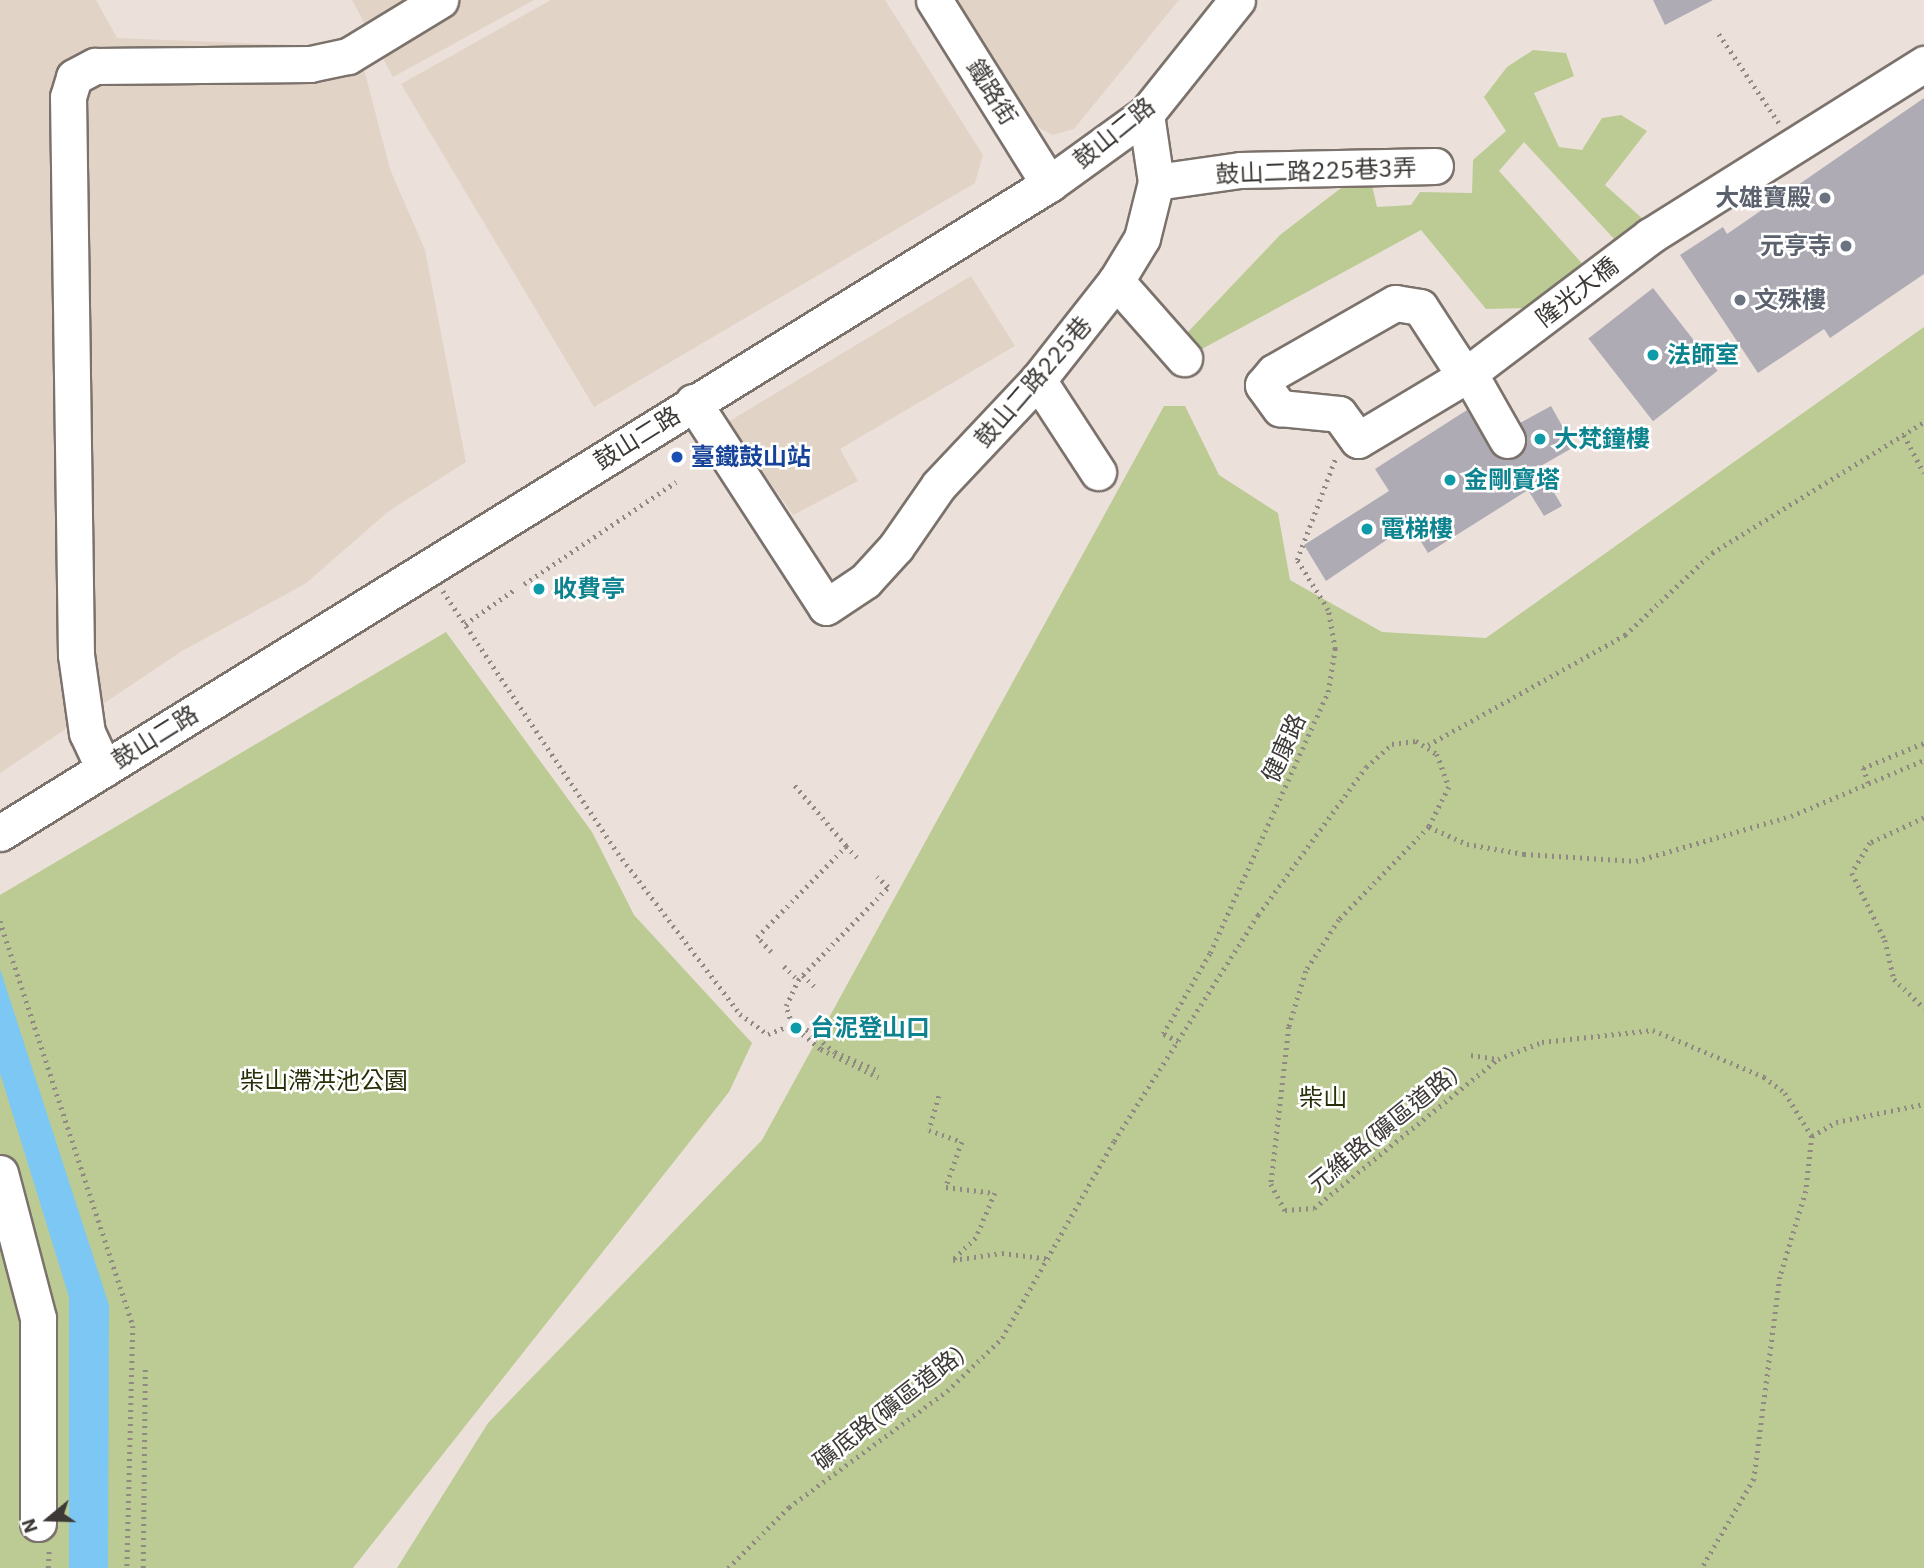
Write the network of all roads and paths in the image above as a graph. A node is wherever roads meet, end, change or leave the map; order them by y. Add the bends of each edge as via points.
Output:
1 (440, 0) edge
2 (934, 0) edge
3 (1237, 0) edge
4 (1719, 34) dead end
5 (1924, 64) edge
6 (1146, 114) junction
7 (1794, 146) junction
8 (1435, 166) dead end
9 (1156, 183) junction
10 (1049, 184) junction
11 (1116, 281) junction
12 (1184, 358) dead end
13 (1467, 374) junction
14 (1038, 380) junction
15 (693, 402) junction
16 (1924, 422) edge
17 (1904, 435) junction
18 (1507, 440) dead end
19 (1348, 447) junction
20 (1098, 472) dead end
21 (1924, 473) edge
22 (676, 482) dead end
23 (435, 580) dead end
24 (524, 584) dead end
25 (514, 590) dead end
26 (465, 624) junction
27 (1924, 743) edge
28 (1428, 745) junction
29 (1924, 760) edge
30 (104, 769) junction
31 (793, 783) dead end
32 (1868, 783) junction
33 (1924, 818) edge
34 (1429, 827) junction
35 (0, 833) edge
36 (846, 846) junction
37 (859, 859) dead end
38 (877, 877) dead end
39 (0, 921) edge
40 (771, 952) dead end
41 (784, 966) dead end
42 (803, 975) junction
43 (798, 981) junction
44 (817, 989) dead end
45 (1924, 1008) edge
46 (792, 1025) junction
47 (801, 1025) dead end
48 (1178, 1042) junction
49 (1471, 1055) dead end
50 (1498, 1059) junction
51 (939, 1097) dead end
52 (1924, 1104) edge
53 (1812, 1136) junction
54 (0, 1173) edge
55 (1051, 1259) junction
56 (145, 1367) dead end
57 (38, 1522) dead end
58 (127, 1568) edge
59 (143, 1568) edge
60 (728, 1568) edge
61 (1702, 1568) edge

1 - 30 street via 348,56 310,64 95,66 74,77 68,97 76,655 87,733
2 - 10 street, 鐵路街
3 - 6 street, 鼓山二路
4 - 7 path
5 - 7 street, 隆光大橋
6 - 9 street, 鼓山二路225巷
6 - 10 street, 鼓山二路
7 - 13 street, 隆光大橋 via 1650,236
8 - 9 street, 鼓山二路225巷3弄 via 1240,170
9 - 11 street, 鼓山二路225巷 via 1142,238
10 - 15 street, 鼓山二路
11 - 12 street
11 - 14 street, 鼓山二路225巷
13 - 18 street
13 - 19 street, 隆光大橋
13 - 19 street via 1420,307 1405,303 1385,307 1265,381 1274,405 1336,412
14 - 15 street, 鼓山二路225巷 via 939,485 865,581 826,607
14 - 20 street
15 - 30 street, 鼓山二路
16 - 17 path
17 - 21 path
17 - 28 path via 1699,562 1625,635
19 - 48 path, 健康路 via 1297,560 1328,610 1335,649 1328,692 1210,953 1163,1034
22 - 24 path
23 - 26 path
25 - 26 path
26 - 46 path via 618,853 740,1014 768,1034
27 - 32 path via 1863,768
28 - 34 path, 元維路(礦區道路) via 1443,764 1449,787
28 - 48 path via 1392,744 1366,767 1258,915
29 - 32 path
30 - 35 street, 鼓山二路
31 - 36 path
32 - 34 path via 1791,817 1636,861 1524,854 1467,844
33 - 45 path via 1870,843 1853,866 1853,881 1885,940 1894,979
34 - 50 path, 元維路(礦區道路) via 1339,920 1306,971 1289,1027 1283,1114 1271,1170 1271,1185 1285,1210 1294,1214 1314,1208
36 - 37 path
36 - 40 path via 757,937
38 - 42 path via 888,887
39 - 58 path via 133,1326
41 - 43 path
42 - 43 path
42 - 44 path
43 - 46 path via 786,1006
46 - 47 path via 821,1049 878,1074 835,1052
48 - 55 path, 礦底路(礦區道路) via 1086,1188
49 - 50 path
50 - 53 path, 元維路(礦區道路) via 1542,1042 1653,1030 1764,1077 1803,1114
51 - 55 path via 929,1130 962,1142 946,1187 995,1193 976,1238 953,1260 1002,1253
52 - 53 path via 1836,1122
53 - 61 path via 1806,1191 1774,1311 1754,1479
54 - 57 street via 37,1318
55 - 60 path, 礦底路(礦區道路) via 1002,1338 956,1382 789,1507
56 - 59 path

